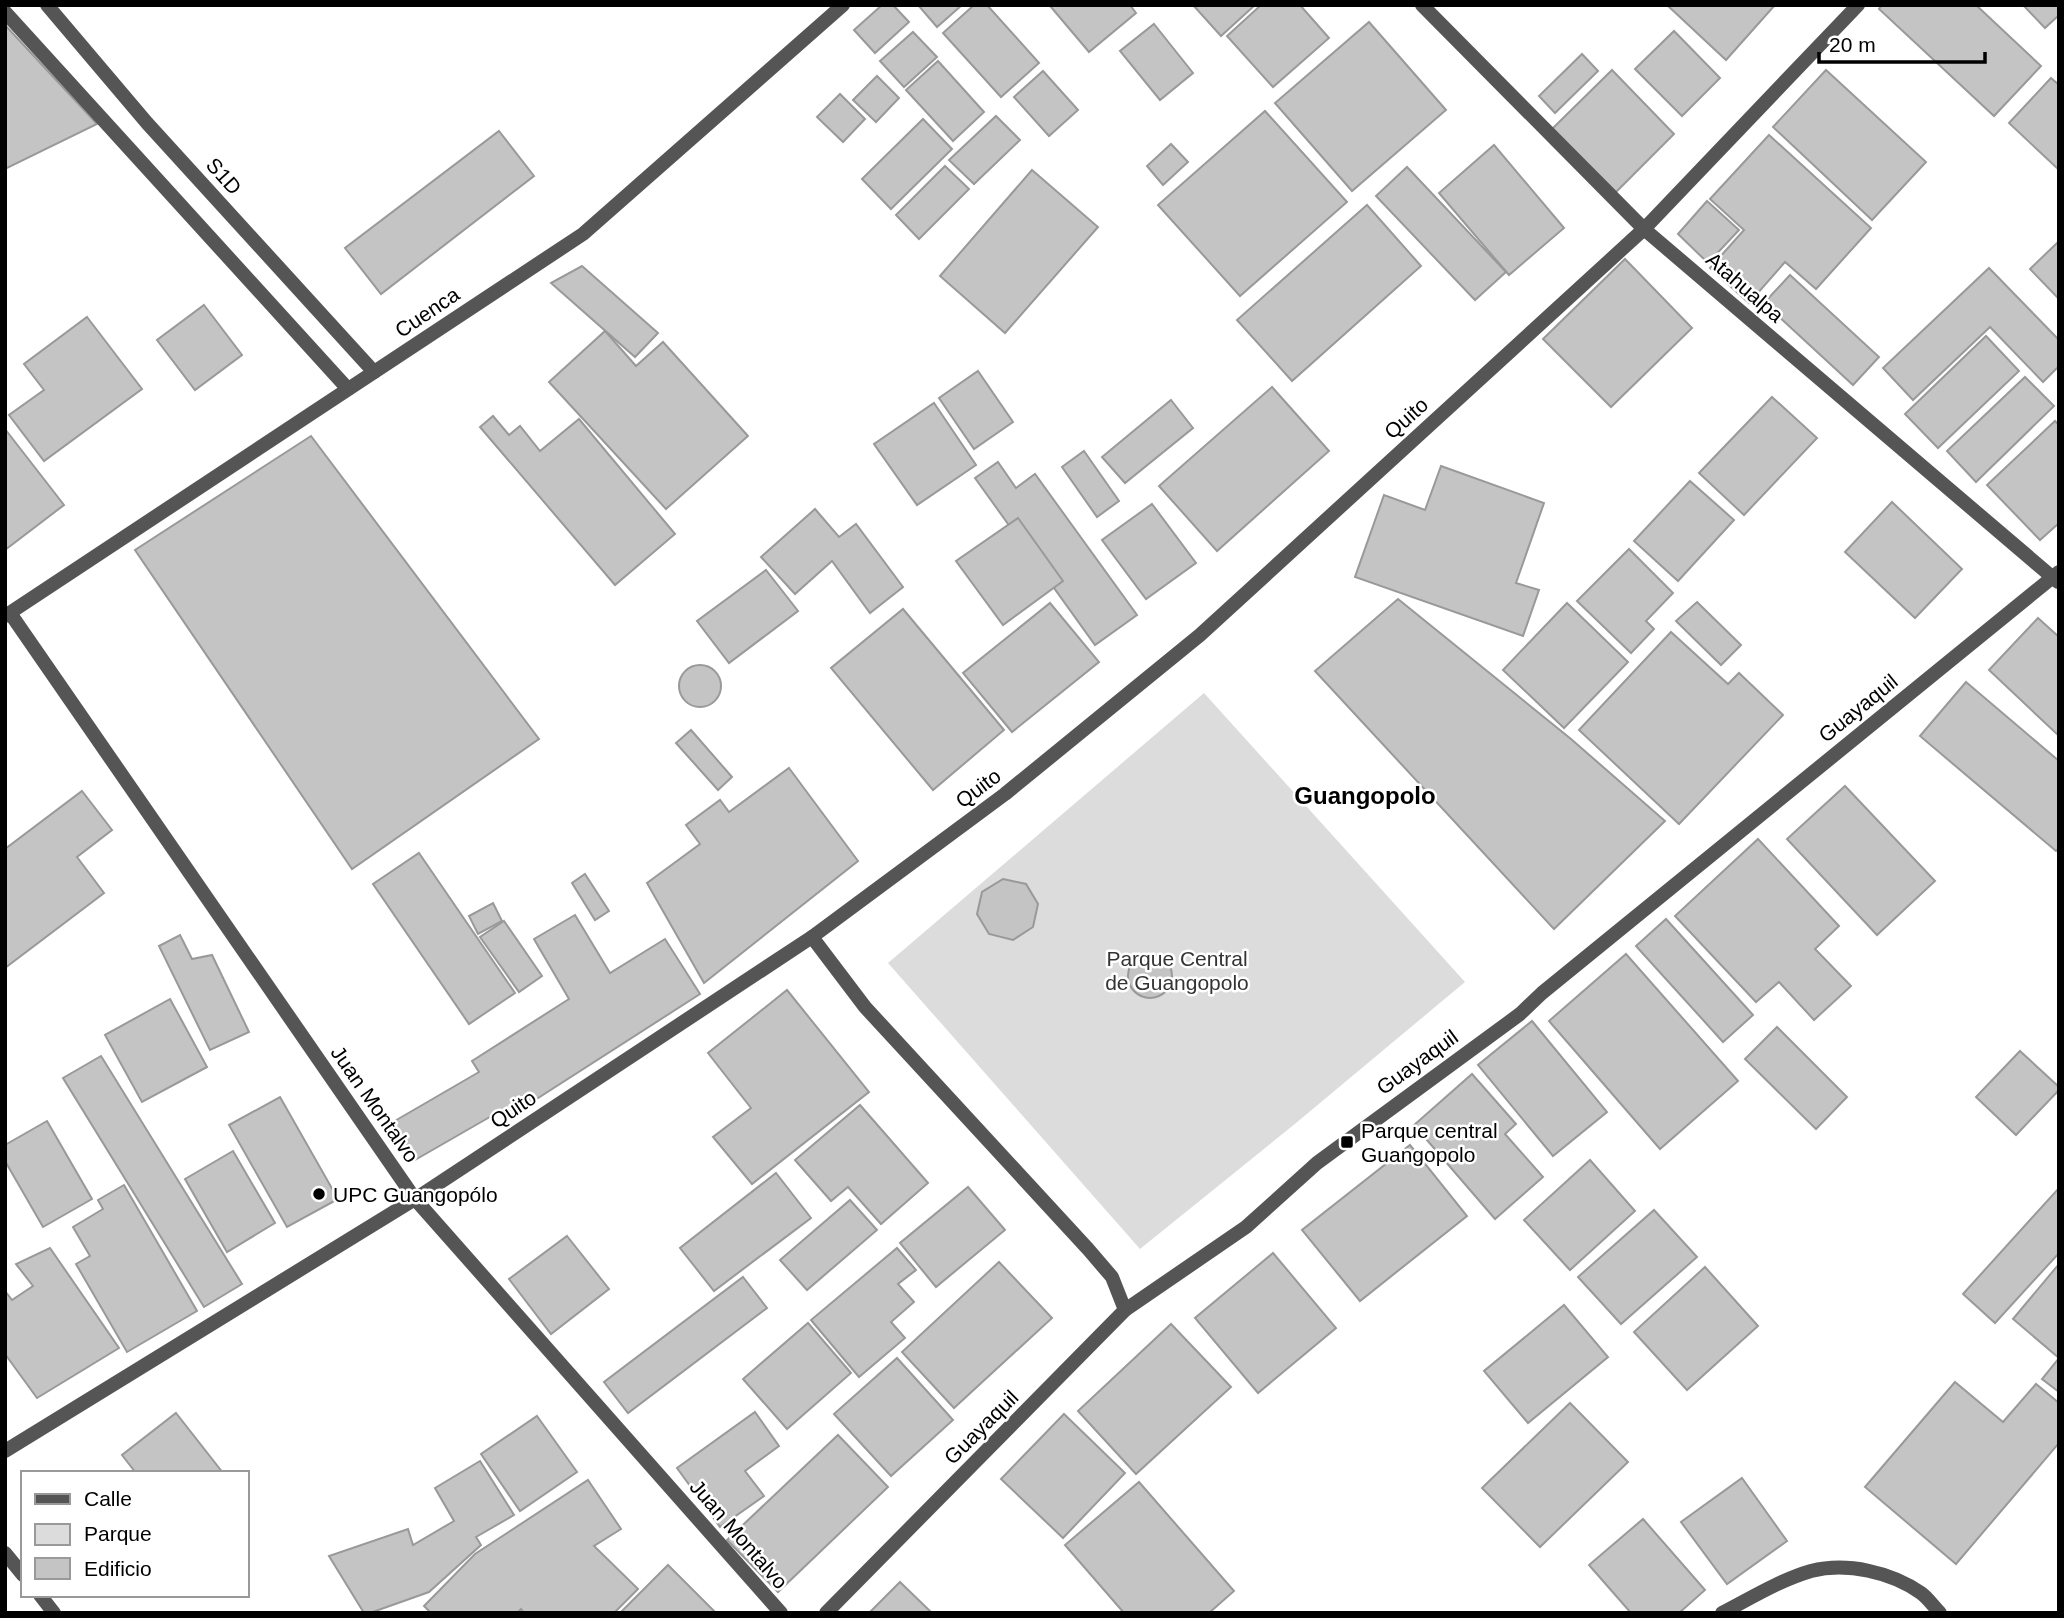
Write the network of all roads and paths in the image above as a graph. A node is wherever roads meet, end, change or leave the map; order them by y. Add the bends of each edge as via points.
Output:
1 (47, 5) edge
2 (843, 5) edge
3 (1422, 5) edge
4 (1858, 5) edge
5 (5, 12) edge
6 (1644, 229) junction
7 (374, 372) junction
8 (348, 389) junction
9 (2057, 578) edge
10 (8, 615) edge
11 (812, 937) junction
12 (415, 1199) junction
13 (1125, 1310) junction
14 (5, 1451) edge
15 (5, 1553) edge
16 (21, 1573) edge
17 (42, 1597) edge
18 (54, 1613) edge
19 (781, 1613) edge
20 (825, 1613) edge
21 (1722, 1613) edge
22 (1940, 1613) edge

1 - 7 street, S1D via 147,123
2 - 7 street, Cuenca via 583,234
3 - 6 street, Atahualpa
4 - 6 street, Quito
5 - 8 street
6 - 9 street, Atahualpa
6 - 11 street, Quito via 1200,635 1005,794
7 - 8 street, Cuenca
8 - 10 street, Cuenca
9 - 13 street, Guayaquil via 1520,1014 1317,1163 1246,1227
10 - 12 street, Juan Montalvo
11 - 12 street, Quito
11 - 13 street via 865,1007 1112,1277
12 - 14 street, Quito
12 - 19 street, Juan Montalvo
13 - 20 street, Guayaquil
15 - 16 street
17 - 18 street
21 - 22 street via 1787,1580 1842,1568 1885,1575 1922,1594

